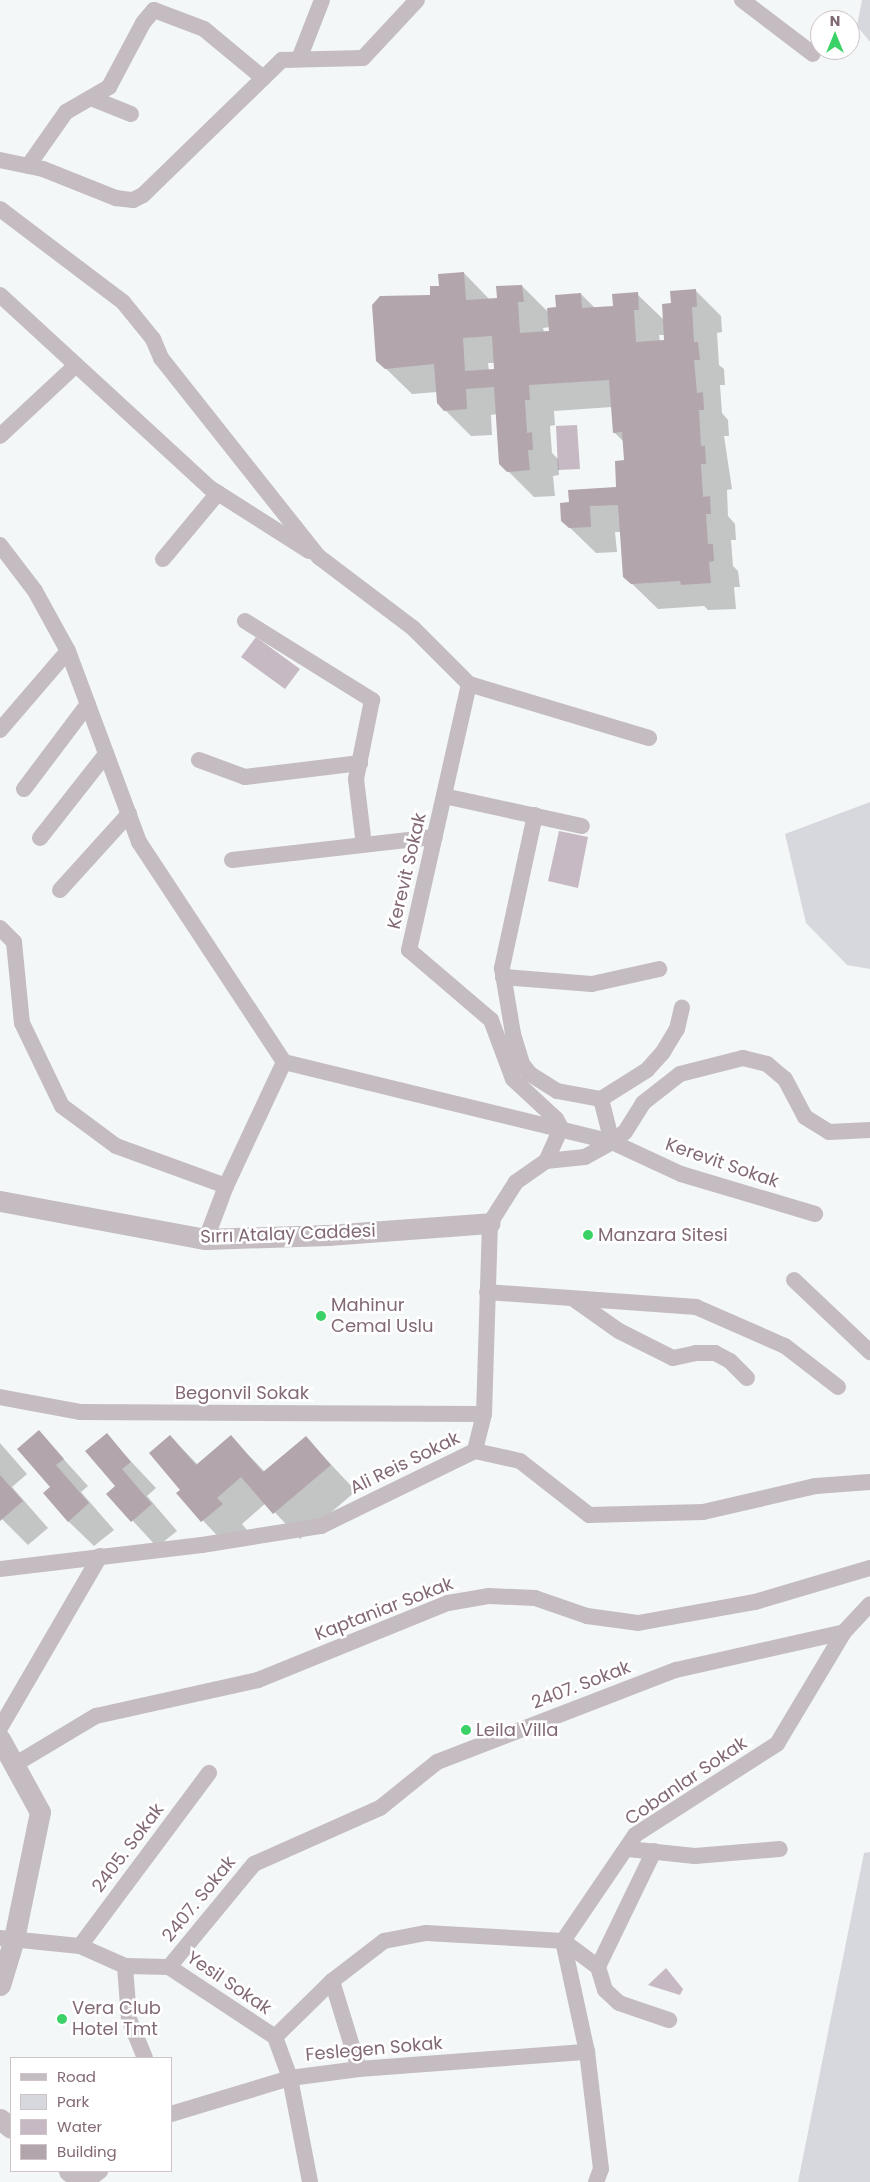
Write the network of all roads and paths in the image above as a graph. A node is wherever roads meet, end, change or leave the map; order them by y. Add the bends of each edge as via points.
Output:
1 (322, 0) edge
2 (417, 0) edge
3 (742, 0) edge
4 (810, 52) edge
5 (299, 59) junction
6 (263, 78) junction
7 (91, 98) junction
8 (131, 114) dead end
9 (0, 160) edge
10 (28, 166) junction
11 (0, 209) edge
12 (0, 295) edge
13 (75, 366) junction
14 (0, 436) edge
15 (218, 493) junction
16 (0, 545) edge
17 (319, 557) junction
18 (163, 559) dead end
19 (245, 621) dead end
20 (68, 652) junction
21 (469, 684) junction
22 (88, 704) junction
23 (0, 730) edge
24 (648, 738) dead end
25 (106, 754) junction
26 (199, 760) dead end
27 (360, 763) junction
28 (24, 788) dead end
29 (444, 796) junction
30 (128, 814) junction
31 (535, 815) junction
32 (582, 826) dead end
33 (435, 837) junction
34 (40, 838) dead end
35 (364, 845) junction
36 (232, 860) dead end
37 (60, 890) dead end
38 (0, 928) edge
39 (659, 970) dead end
40 (504, 977) junction
41 (682, 1008) dead end
42 (284, 1062) junction
43 (601, 1099) junction
44 (561, 1128) junction
45 (870, 1130) edge
46 (612, 1142) junction
47 (546, 1161) junction
48 (226, 1186) junction
49 (0, 1201) edge
50 (815, 1214) dead end
51 (490, 1223) junction
52 (206, 1239) junction
53 (794, 1280) dead end
54 (487, 1292) junction
55 (573, 1299) junction
56 (870, 1352) edge
57 (747, 1378) dead end
58 (838, 1386) dead end
59 (0, 1398) edge
60 (484, 1414) junction
61 (475, 1451) junction
62 (870, 1482) edge
63 (100, 1556) junction
64 (870, 1568) edge
65 (0, 1569) edge
66 (870, 1604) edge
67 (844, 1632) junction
68 (0, 1728) edge
69 (0, 1739) edge
70 (14, 1765) junction
71 (209, 1774) dead end
72 (628, 1849) junction
73 (780, 1849) dead end
74 (654, 1852) junction
75 (7, 1939) edge
76 (563, 1941) junction
77 (80, 1946) junction
78 (125, 1966) junction
79 (169, 1967) junction
80 (598, 1967) junction
81 (332, 1981) junction
82 (0, 1985) edge
83 (669, 2020) dead end
84 (275, 2037) junction
85 (586, 2052) junction
86 (145, 2057) edge
87 (359, 2069) junction
88 (290, 2078) junction
89 (172, 2114) edge
90 (0, 2119) edge
91 (10, 2127) edge
92 (70, 2172) edge
93 (99, 2172) edge
94 (85, 2182) edge
95 (310, 2182) edge
96 (596, 2182) edge

1 - 5 street
2 - 5 street via 363,58
3 - 4 street
5 - 6 street via 282,60
6 - 7 street via 204,29 154,10 143,23 108,87
6 - 10 street via 143,195 133,200 116,198
7 - 8 street
7 - 10 street via 66,112
9 - 10 street
11 - 17 street via 123,302 153,340 161,358
12 - 13 street
13 - 14 street
13 - 15 street
15 - 17 street
15 - 18 street
16 - 20 street via 35,591
17 - 21 street via 413,628
19 - 27 street via 372,700
20 - 22 street
20 - 23 street
21 - 24 street
21 - 29 street, Kerevit Sokak
22 - 25 street
22 - 28 street
25 - 30 street
25 - 34 street
26 - 27 street via 245,777
27 - 35 street via 356,779
29 - 31 street
29 - 33 street, Kerevit Sokak
30 - 37 street
30 - 42 street via 139,842
31 - 32 street
31 - 40 street via 502,968
33 - 35 street
33 - 44 street, Kerevit Sokak via 409,950 490,1020 513,1079 556,1119
35 - 36 street
38 - 48 street via 14,942 22,1023 62,1106 116,1146
39 - 40 street via 592,984
40 - 43 street via 512,1034 522,1064 530,1074 558,1091
41 - 43 street via 677,1029 664,1052 647,1070
42 - 44 street, Kerevit Sokak
42 - 48 street
43 - 46 street
44 - 46 street, Kerevit Sokak
44 - 47 street
45 - 46 street via 829,1132 805,1117 785,1078 768,1064 743,1058 680,1074 643,1103 625,1132
46 - 47 street via 585,1156
46 - 50 street, Kerevit Sokak via 681,1174
47 - 51 street via 516,1182
48 - 52 street
49 - 52 street, Sırrı Atalay Caddesi
51 - 52 street, Sırrı Atalay Caddesi via 328,1235
51 - 54 street
53 - 56 street
54 - 55 street
54 - 60 street
55 - 57 street via 618,1331 673,1358 716,1353 730,1361
55 - 58 street via 696,1307 785,1346
59 - 60 street, Begonvil Sokak via 80,1412
60 - 61 street
61 - 62 street, Ali Reis Sokak via 520,1461 590,1515 703,1512 816,1486
61 - 63 street, Ali Reis Sokak via 321,1526 202,1545
63 - 65 street, Ali Reis Sokak
63 - 68 street
64 - 70 street, Kaptaniar Sokak via 755,1602 638,1623 587,1616 536,1598 489,1596 448,1602 258,1680 96,1716
66 - 67 street, Cobanlar Sokak
67 - 72 street, Cobanlar Sokak via 776,1744 635,1835
67 - 79 street, 2407. Sokak via 676,1670 437,1762 380,1808 254,1864
69 - 70 street
70 - 75 street via 40,1812
71 - 77 street, 2405. Sokak
72 - 74 street
72 - 76 street, Cobanlar Sokak
73 - 74 street via 696,1856
74 - 80 street
75 - 77 street, Yesil Sokak
75 - 82 street
76 - 80 street
76 - 81 street via 426,1933 384,1941
76 - 85 street
77 - 78 street, Yesil Sokak
78 - 79 street, Yesil Sokak
78 - 86 street via 129,2019
79 - 84 street, Yesil Sokak
80 - 83 street via 605,1990 619,2003
81 - 84 street
81 - 87 street
84 - 88 street
85 - 87 street, Feslegen Sokak
85 - 96 street via 601,2169
87 - 88 street, Feslegen Sokak
88 - 89 street, Feslegen Sokak
88 - 95 street
90 - 91 street
92 - 94 street
93 - 94 street

